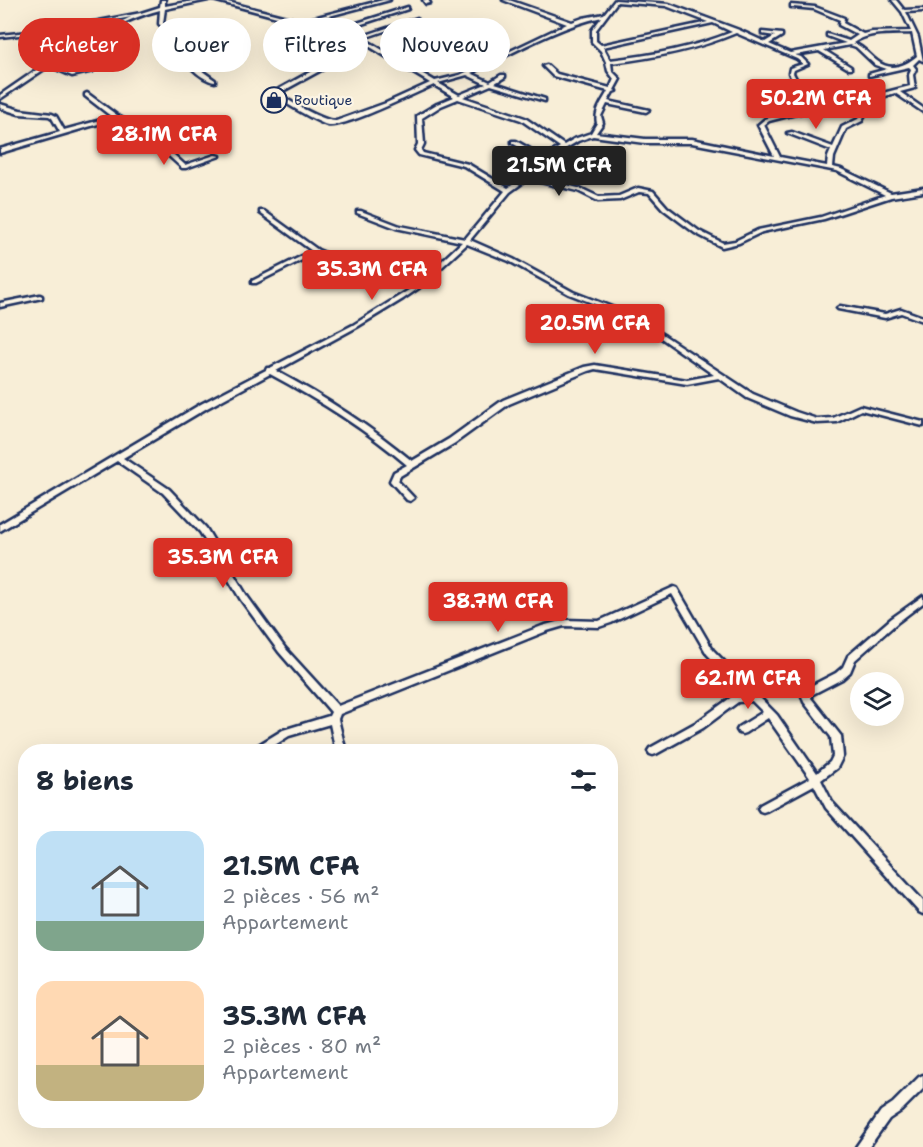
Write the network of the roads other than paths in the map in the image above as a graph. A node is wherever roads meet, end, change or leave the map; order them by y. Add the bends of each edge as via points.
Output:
1 (163, 0) edge
2 (206, 0) edge
3 (215, 0) edge
4 (388, 0) edge
5 (505, 0) edge
6 (617, 0) edge
7 (894, 0) edge
8 (674, 2) dead end
9 (667, 5) junction
10 (793, 6) dead end
11 (825, 6) dead end
12 (162, 8) junction
13 (406, 8) dead end
14 (815, 8) junction
15 (904, 10) junction
16 (923, 10) edge
17 (146, 13) junction
18 (603, 15) junction
19 (136, 18) edge
20 (285, 18) edge
21 (316, 18) edge
22 (368, 20) edge
23 (713, 22) junction
24 (572, 24) junction
25 (737, 31) junction
26 (913, 32) junction
27 (764, 33) dead end
28 (829, 35) dead end
29 (0, 36) edge
30 (863, 36) junction
31 (851, 43) junction
32 (368, 44) edge
33 (765, 44) junction
34 (602, 46) junction
35 (820, 50) junction
36 (789, 54) junction
37 (921, 59) edge
38 (609, 62) junction
39 (910, 64) junction
40 (545, 66) dead end
41 (849, 68) dead end
42 (890, 69) junction
43 (35, 72) edge
44 (66, 72) edge
45 (83, 72) edge
46 (314, 72) edge
47 (466, 73) junction
48 (871, 75) dead end
49 (503, 76) dead end
50 (213, 81) dead end
51 (432, 83) junction
52 (492, 83) junction
53 (613, 91) junction
54 (897, 92) junction
55 (87, 95) dead end
56 (0, 97) edge
57 (458, 97) junction
58 (871, 99) junction
59 (543, 100) dead end
60 (604, 102) junction
61 (829, 105) junction
62 (0, 106) edge
63 (646, 110) dead end
64 (923, 110) edge
65 (116, 117) junction
66 (63, 133) junction
67 (790, 133) dead end
68 (593, 134) junction
69 (514, 142) dead end
70 (564, 147) junction
71 (834, 149) junction
72 (0, 151) edge
73 (217, 156) dead end
74 (778, 158) junction
75 (544, 159) junction
76 (830, 168) junction
77 (527, 177) junction
78 (508, 191) junction
79 (919, 191) edge
80 (890, 195) junction
81 (923, 197) edge
82 (262, 212) dead end
83 (359, 212) dead end
84 (466, 241) junction
85 (316, 252) junction
86 (254, 282) dead end
87 (417, 287) junction
88 (40, 297) dead end
89 (0, 305) edge
90 (840, 308) dead end
91 (923, 320) edge
92 (269, 370) junction
93 (720, 376) junction
94 (923, 424) edge
95 (118, 458) junction
96 (412, 465) junction
97 (410, 498) dead end
98 (0, 527) edge
99 (923, 600) edge
100 (754, 698) junction
101 (769, 713) junction
102 (335, 715) junction
103 (742, 730) dead end
104 (268, 744) edge
105 (340, 744) edge
106 (653, 751) dead end
107 (816, 779) junction
108 (764, 808) dead end
109 (923, 909) edge
110 (923, 1081) edge
111 (862, 1147) edge

1 - 12 street
2 - 12 street
3 - 20 street
4 - 21 street
5 - 24 street
6 - 9 street
6 - 18 street
7 - 15 street
8 - 9 street
9 - 23 street
10 - 14 street
11 - 14 street
12 - 17 street
12 - 50 street via 161,24 167,27 190,66
13 - 22 street
14 - 30 street via 842,19 841,24
15 - 16 street
15 - 26 street
17 - 19 street
17 - 29 street
18 - 24 street
18 - 34 street via 593,38
23 - 25 street
23 - 34 street
24 - 47 street
25 - 33 street
25 - 38 street via 717,41 653,58
26 - 30 street
26 - 37 street
27 - 33 street via 780,35
28 - 31 street
30 - 31 street
31 - 35 street
31 - 42 street
32 - 51 street
33 - 36 street
34 - 38 street
35 - 36 street
35 - 41 street
36 - 61 street via 806,64 790,73 801,93
37 - 39 street
38 - 53 street via 617,79
39 - 42 street
39 - 54 street via 914,69 913,87
40 - 53 street via 555,75
42 - 48 street
43 - 56 street
44 - 45 street
46 - 51 street via 277,94 332,124
47 - 51 street
47 - 52 street
49 - 52 street
51 - 57 street
52 - 57 street
52 - 59 street
53 - 60 street
54 - 58 street
54 - 64 street
55 - 65 street
57 - 70 street via 523,120
57 - 78 street via 419,117 419,152 466,165
58 - 61 street via 846,99
58 - 71 street via 860,120 844,128
60 - 63 street
60 - 68 street via 598,116 600,123
61 - 74 street via 763,123
62 - 66 street via 50,115
65 - 66 street
65 - 73 street via 150,136 184,167
66 - 72 street
67 - 71 street
68 - 70 street
68 - 74 street via 645,141 682,140
69 - 75 street
70 - 75 street
71 - 76 street
74 - 76 street
75 - 77 street
76 - 80 street
77 - 78 street
77 - 80 street via 580,190 598,199 620,198 638,190 651,192 697,232 722,245
78 - 84 street
79 - 80 street
79 - 81 street
82 - 85 street
83 - 84 street via 398,227
84 - 87 street
84 - 93 street via 535,271 571,293 614,308
85 - 86 street
85 - 87 street
87 - 92 street via 355,326
88 - 89 street
90 - 91 street via 885,316 901,311
92 - 95 street
92 - 96 street via 357,421
93 - 94 street via 750,396 817,421 834,420 860,408
93 - 96 street via 687,381 595,367 586,369 506,402
95 - 98 street
95 - 102 street via 166,491 203,530 250,607
96 - 97 street via 394,477
99 - 107 street via 851,658 839,676 806,693 836,736 838,756 834,765
100 - 101 street
100 - 102 street via 710,652 674,590 599,624 564,623 546,628
100 - 106 street via 736,699
101 - 103 street
101 - 107 street
102 - 104 street
102 - 105 street
107 - 108 street
107 - 109 street via 829,805
110 - 111 street via 885,1115

